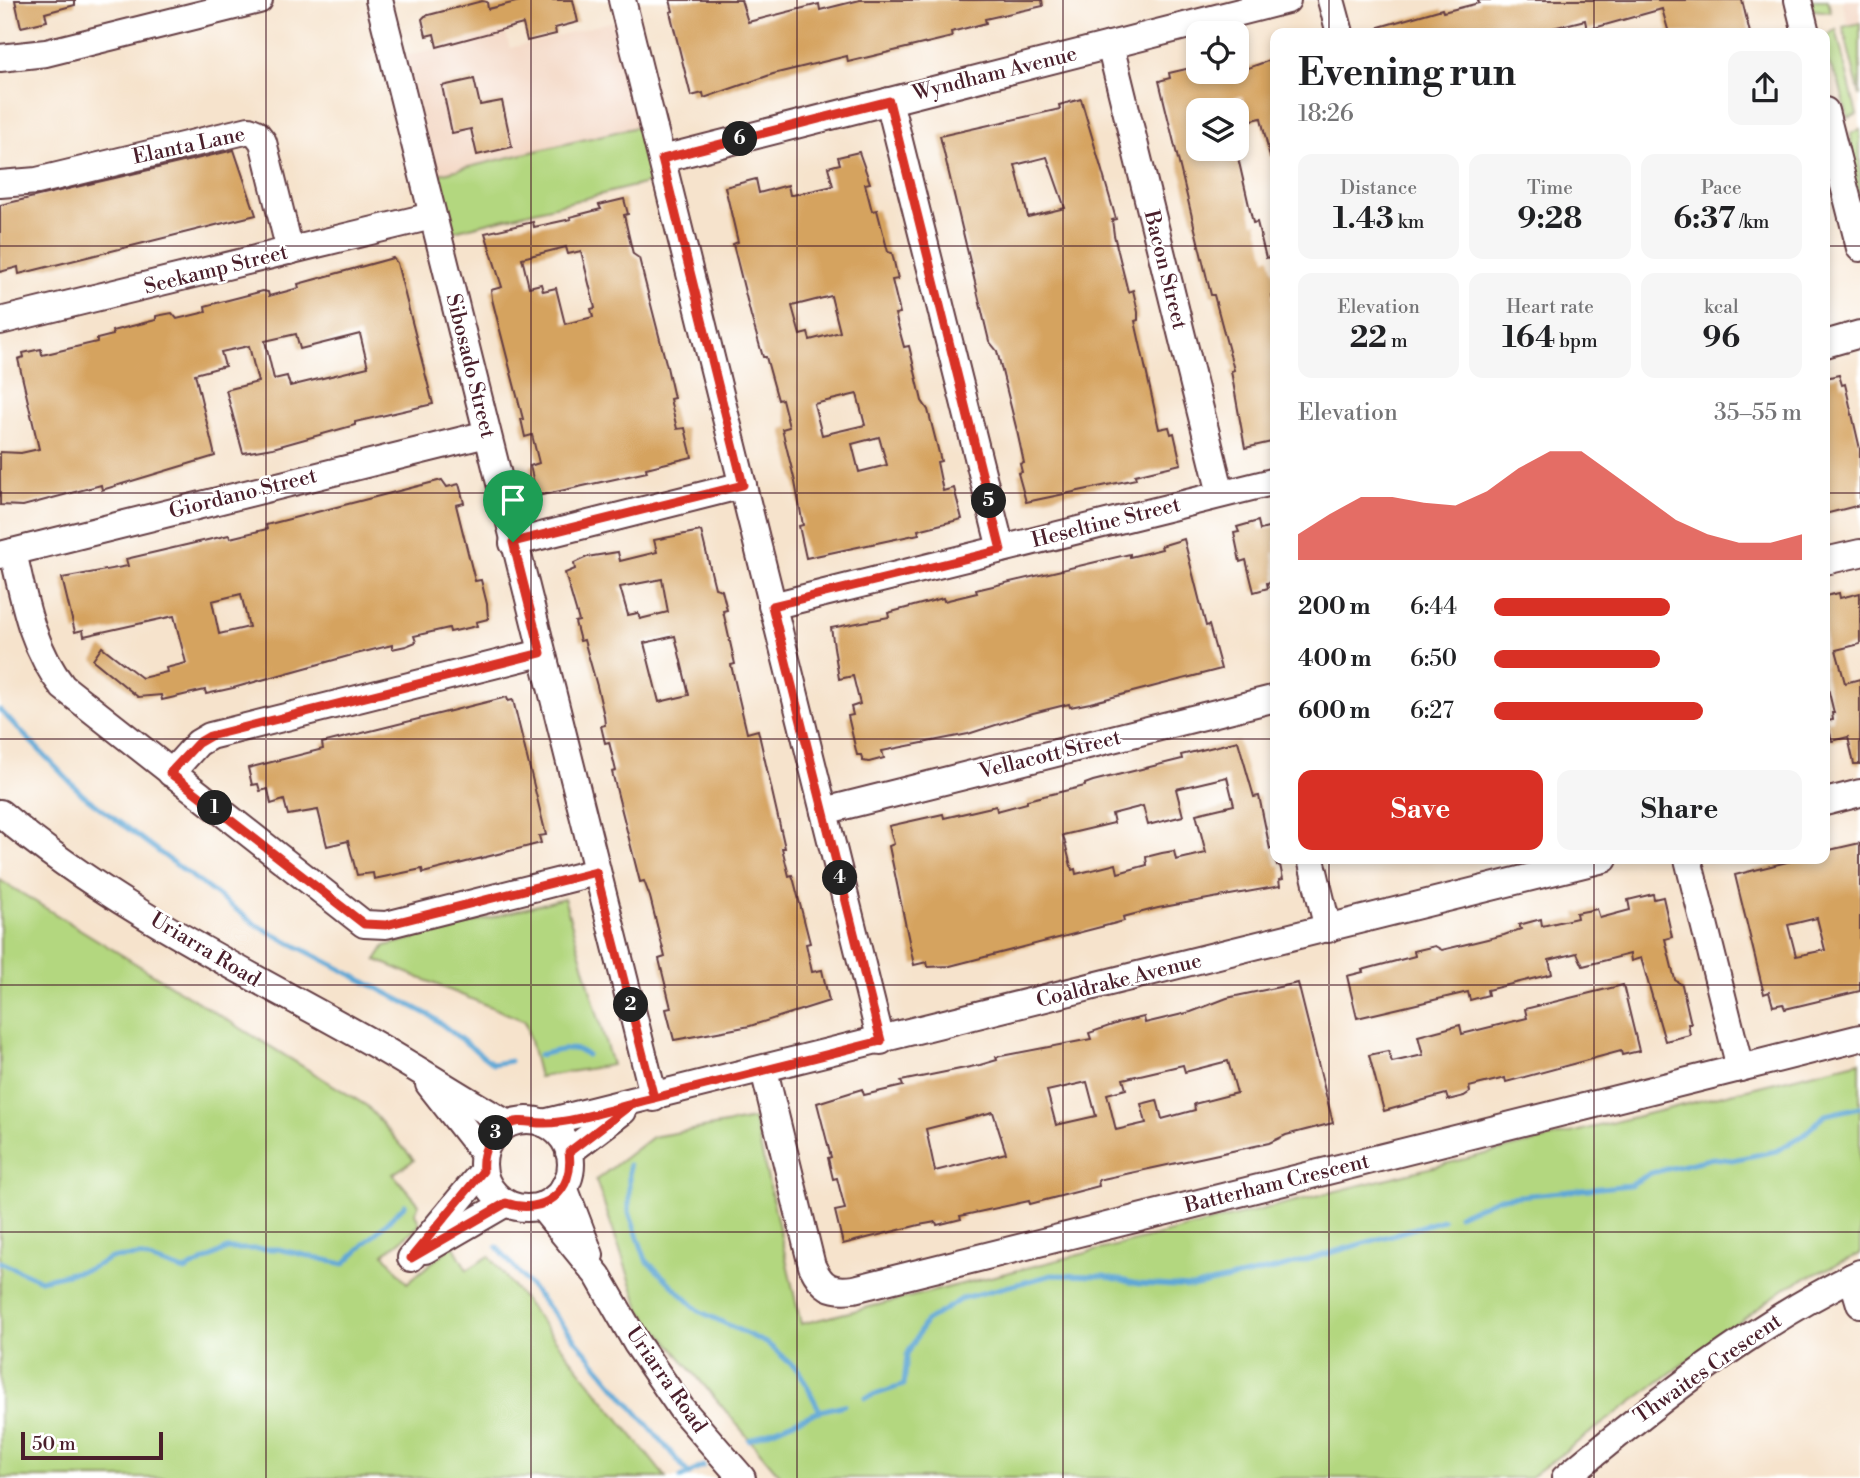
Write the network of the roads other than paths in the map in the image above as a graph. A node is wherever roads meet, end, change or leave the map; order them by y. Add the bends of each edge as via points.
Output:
1 (259, 0) edge
2 (379, 0) edge
3 (622, 0) edge
4 (1287, 0) edge
5 (1331, 0) edge
6 (1798, 0) edge
7 (1339, 28) edge
8 (1805, 28) edge
9 (1110, 45) junction
10 (0, 58) edge
11 (889, 101) junction
12 (1830, 131) edge
13 (662, 159) junction
14 (0, 184) edge
15 (432, 216) junction
16 (1860, 248) edge
17 (290, 251) junction
18 (0, 321) edge
19 (1860, 334) edge
20 (1830, 343) edge
21 (487, 434) junction
22 (1270, 483) edge
23 (743, 485) junction
24 (1221, 495) junction
25 (513, 542) junction
26 (1001, 550) junction
27 (7, 553) edge
28 (1860, 553) edge
29 (1830, 560) edge
30 (772, 606) junction
31 (541, 653) junction
32 (1270, 705) edge
33 (170, 773) junction
34 (1860, 793) edge
35 (1830, 801) edge
36 (824, 811) junction
37 (0, 813) edge
38 (1312, 864) edge
39 (1584, 864) edge
40 (1689, 864) edge
41 (596, 872) junction
42 (1328, 929) junction
43 (1860, 1038) edge
44 (881, 1041) junction
45 (1740, 1068) junction
46 (764, 1070) junction
47 (419, 1072) junction
48 (644, 1101) junction
49 (543, 1123) junction
50 (508, 1124) junction
51 (569, 1152) junction
52 (483, 1163) junction
53 (564, 1187) junction
54 (506, 1203) junction
55 (541, 1206) junction
56 (1856, 1275) edge
57 (598, 1276) junction
58 (1860, 1304) edge
59 (742, 1478) edge
60 (1565, 1478) edge

1 - 10 street via 46,53
2 - 15 street, Sibosado Street
3 - 13 street
4 - 9 street, Wyndham Avenue
5 - 7 street
6 - 8 street
9 - 11 street, Wyndham Avenue
9 - 24 street, Bacon Street
11 - 13 street, Wyndham Avenue
11 - 26 street
12 - 16 street
13 - 23 street
14 - 17 street, Elanta Lane via 37,181 248,130 263,142
15 - 17 street, Seekamp Street
15 - 21 street, Sibosado Street
17 - 18 street, Seekamp Street
19 - 20 street
21 - 25 street, Sibosado Street
21 - 27 street, Giordano Street
22 - 24 street, Heseltine Street
23 - 25 street
23 - 30 street
24 - 26 street, Heseltine Street
25 - 31 street, Sibosado Street
26 - 30 street, Heseltine Street
27 - 33 street via 34,635 52,673 78,701
28 - 29 street
30 - 36 street
31 - 33 street via 210,736
31 - 41 street, Sibosado Street
32 - 36 street, Vellacott Street
33 - 41 street via 364,924 386,925
34 - 35 street
36 - 44 street
37 - 47 street, Uriarra Road via 146,916
38 - 42 street
39 - 42 street, Coaldrake Avenue
40 - 45 street
41 - 48 street, Sibosado Street
42 - 44 street, Coaldrake Avenue
43 - 45 street, Batterham Crescent
44 - 46 street, Coaldrake Avenue
45 - 46 street, Batterham Crescent via 836,1291 819,1281 812,1266
46 - 48 street, Coaldrake Avenue
47 - 50 street, Uriarra Road
47 - 52 street, Uriarra Road
48 - 49 street, Coaldrake Avenue
48 - 51 street, Coaldrake Avenue
49 - 50 street
49 - 51 street via 564,1140
50 - 52 street via 488,1142
51 - 53 street
52 - 54 street via 487,1184
52 - 54 street via 411,1258
53 - 55 street
53 - 57 street, Uriarra Road
54 - 55 street
55 - 57 street, Uriarra Road
56 - 58 street
56 - 60 street, Thwaites Crescent via 1773,1321 1698,1371
57 - 59 street, Uriarra Road via 681,1408

